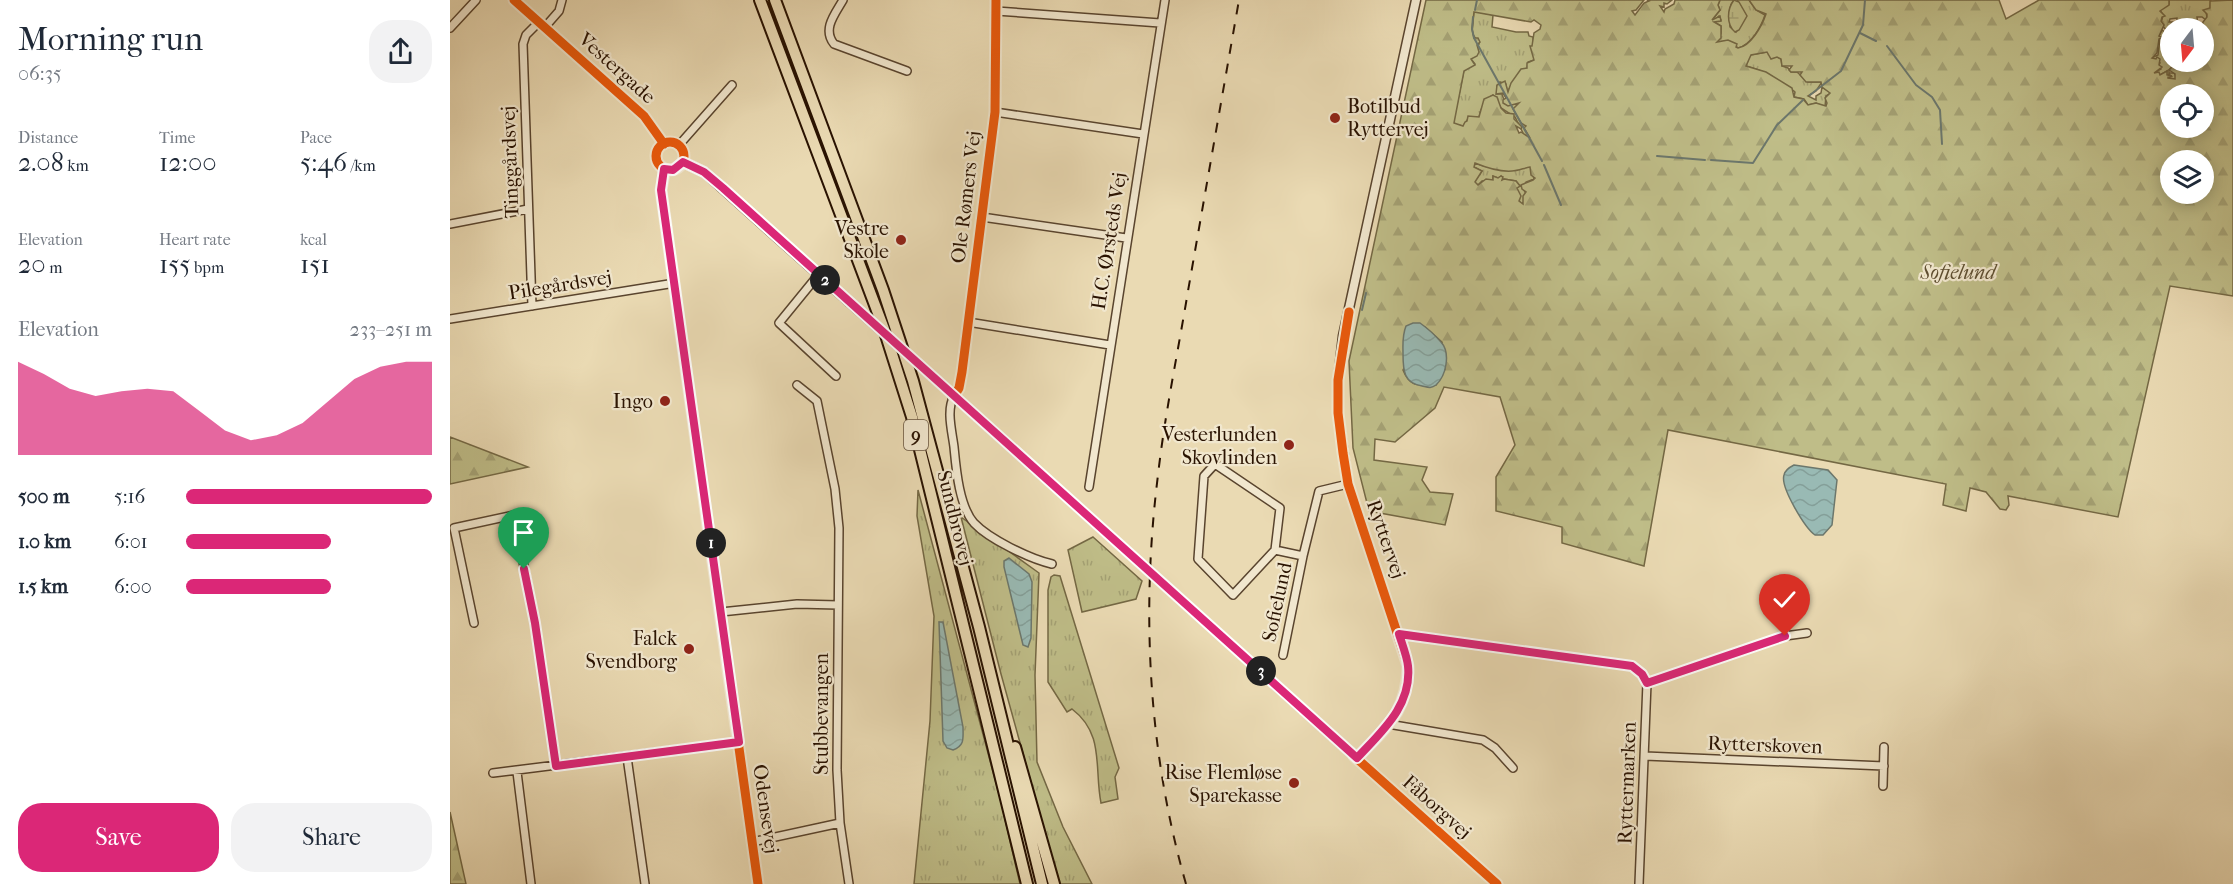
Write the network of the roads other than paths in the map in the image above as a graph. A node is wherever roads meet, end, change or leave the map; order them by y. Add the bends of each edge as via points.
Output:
1 (476, 0) edge
2 (514, 0) edge
3 (562, 0) edge
4 (760, 0) edge
5 (775, 0) edge
6 (843, 0) edge
7 (996, 0) edge
8 (1165, 0) edge
9 (1416, 0) edge
10 (996, 11) junction
11 (1160, 23) junction
12 (542, 24) junction
13 (450, 27) edge
14 (907, 71) dead end
15 (732, 86) dead end
16 (995, 112) junction
17 (1143, 134) junction
18 (664, 144) junction
19 (679, 145) junction
20 (683, 162) junction
21 (664, 169) junction
22 (528, 209) junction
23 (982, 217) junction
24 (450, 224) edge
25 (1126, 238) junction
26 (819, 274) junction
27 (675, 283) junction
28 (532, 306) junction
29 (450, 319) edge
30 (968, 322) junction
31 (1110, 345) junction
32 (836, 376) dead end
33 (797, 384) dead end
34 (954, 396) junction
35 (1348, 484) junction
36 (1089, 487) dead end
37 (1275, 550) junction
38 (1303, 556) junction
39 (1052, 564) dead end
40 (838, 605) junction
41 (721, 612) junction
42 (474, 623) dead end
43 (979, 627) junction
44 (1808, 633) dead end
45 (1399, 634) junction
46 (1283, 655) dead end
47 (1647, 683) junction
48 (1388, 724) junction
49 (739, 742) junction
50 (1884, 747) dead end
51 (1645, 756) junction
52 (627, 757) junction
53 (1357, 758) junction
54 (556, 766) junction
55 (1884, 766) junction
56 (1513, 768) dead end
57 (517, 772) junction
58 (493, 773) dead end
59 (1884, 786) dead end
60 (840, 824) junction
61 (752, 842) junction
62 (531, 884) edge
63 (645, 884) edge
64 (758, 884) edge
65 (849, 884) edge
66 (1027, 884) edge
67 (1042, 884) edge
68 (1054, 884) edge
69 (1497, 884) edge
70 (1639, 884) edge

1 - 13 street
2 - 12 street, Vestergade
3 - 12 street via 559,11
4 - 66 main road, Sundbrovej / 9 via 884,329 912,417
5 - 43 main road, Sundbrovej / 9 via 900,337
6 - 14 street via 828,28 828,38 834,44
7 - 10 street, Ole Rømers Vej
8 - 11 street, H.C. Ørsteds Vej
9 - 35 street, Ryttervej via 1343,336 1338,413
10 - 11 street
10 - 16 street, Ole Rømers Vej
11 - 17 street, H.C. Ørsteds Vej
12 - 18 street, Vestergade via 644,116
12 - 22 street, Tinggårdsvej via 526,35 523,44
15 - 19 street
16 - 17 street
16 - 23 street, Ole Rømers Vej
17 - 25 street, H.C. Ørsteds Vej
18 - 19 street
18 - 21 street via 657,159
19 - 20 street via 684,153
20 - 21 street via 673,170
20 - 26 street, Fåborgvej via 704,172
21 - 27 street, Odensevej via 661,190
22 - 24 street
22 - 28 street, Tinggårdsvej
23 - 25 street
23 - 30 street, Ole Rømers Vej
25 - 31 street, H.C. Ørsteds Vej
26 - 32 street via 779,323
26 - 34 street, Fåborgvej, bridge
27 - 28 street, Pilegårdsvej
27 - 41 street, Odensevej
28 - 29 street, Pilegårdsvej
30 - 31 street
30 - 34 street, Ole Rømers Vej via 961,380
31 - 36 street, H.C. Ørsteds Vej
33 - 40 street, Stubbevangen via 817,401 835,489
34 - 39 street via 950,416 957,478 974,522 1002,543 1032,559
34 - 53 street, Fåborgvej
35 - 38 street, Sofielund via 1320,491
35 - 45 street, Ryttervej
37 - 37 street, Sofielund via 1280,508 1215,464 1204,476 1198,560 1233,595
37 - 38 street, Sofielund
38 - 46 street, Sofielund
40 - 41 street via 797,604
40 - 60 street, Stubbevangen
41 - 49 street, Odensevej
42 - 54 street via 454,528 514,516
43 - 67 main road, Sundbrovej / 9
43 - 68 main road
44 - 47 street via 1785,636
45 - 47 street via 1632,666
45 - 48 street, Ryttervej via 1408,666 1407,687
47 - 51 street, Ryttermarken
48 - 53 street, Ryttervej
48 - 56 street via 1483,740
49 - 52 street
49 - 61 street, Odensevej
50 - 55 street
51 - 55 street, Rytterskoven
51 - 70 street, Ryttermarken
52 - 54 street
52 - 63 street
53 - 69 street, Fåborgvej
54 - 57 street
55 - 59 street
57 - 58 street
57 - 62 street
60 - 61 street
60 - 65 street, Stubbevangen
61 - 64 street, Odensevej

